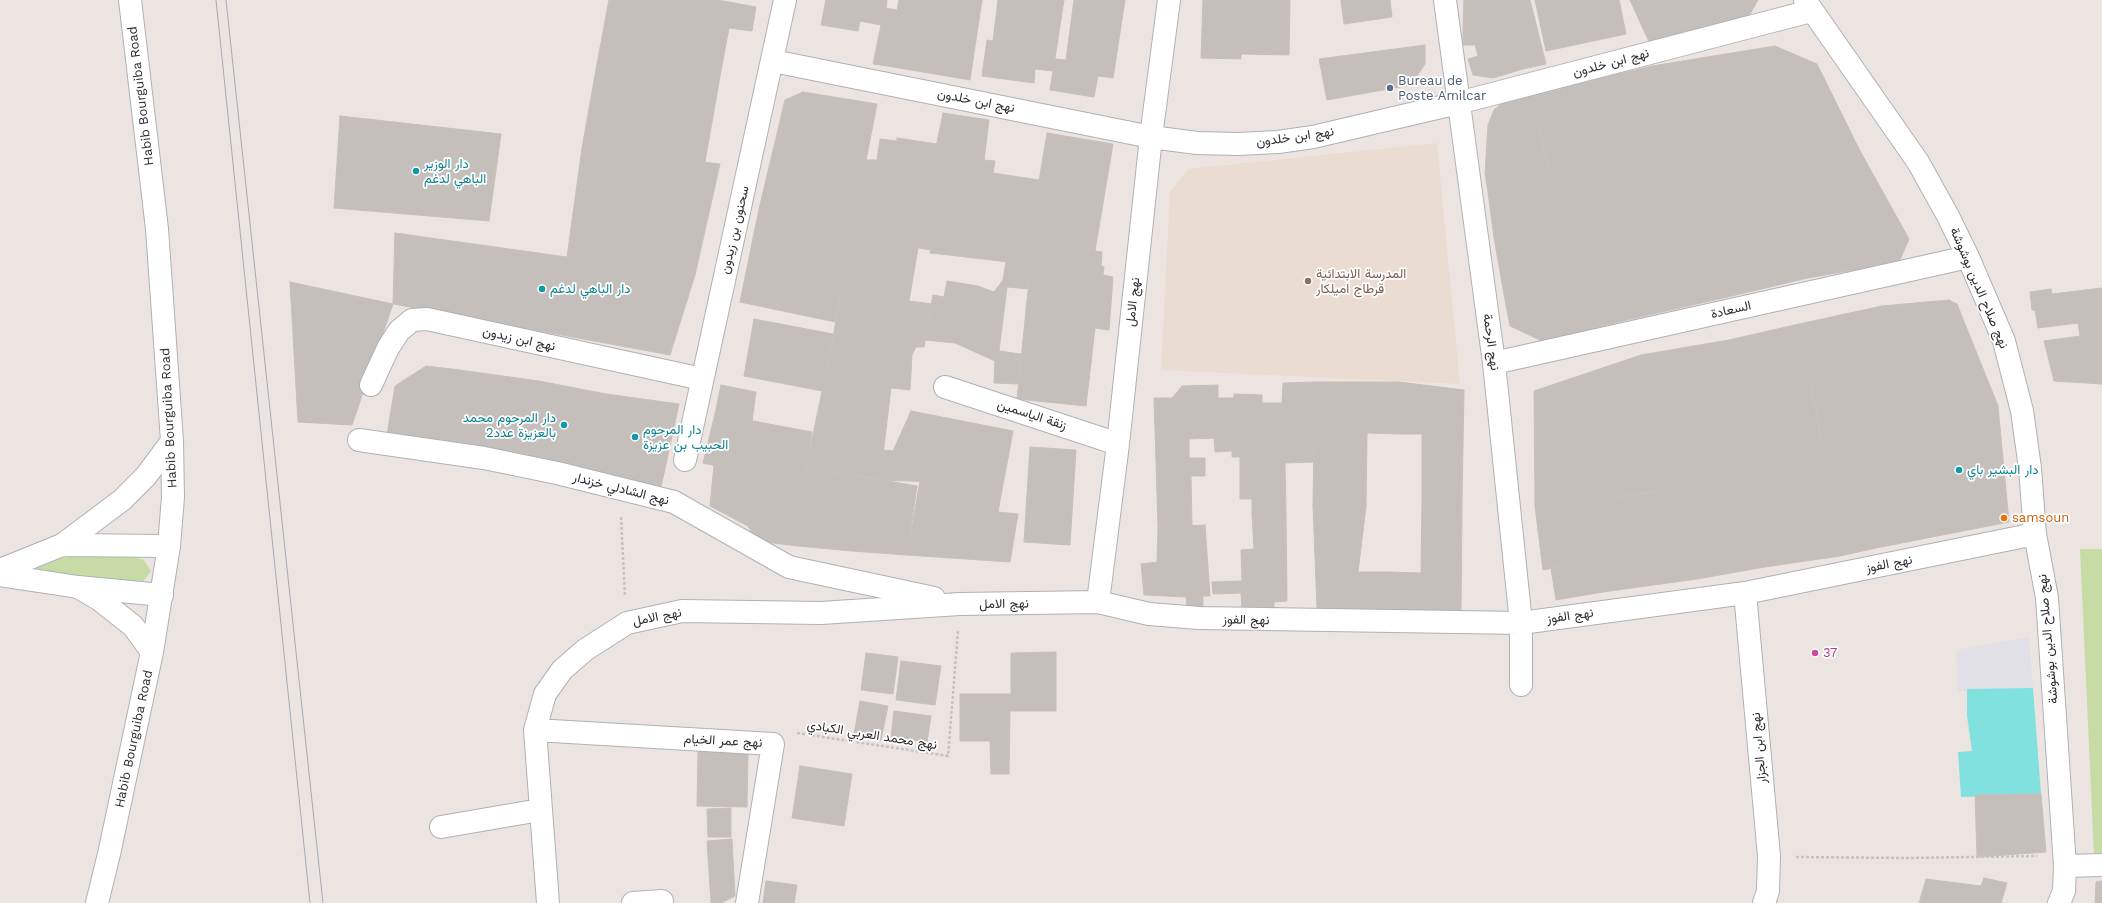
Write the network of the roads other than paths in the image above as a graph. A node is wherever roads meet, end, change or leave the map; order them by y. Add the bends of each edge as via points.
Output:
1 (130, 0) edge
2 (785, 0) edge
3 (1169, 0) edge
4 (1445, 0) edge
5 (1808, 5) edge
6 (773, 61) junction
7 (1458, 104) junction
8 (1151, 136) junction
9 (1968, 258) junction
10 (1494, 363) junction
11 (702, 379) junction
12 (371, 385) dead end
13 (945, 387) dead end
14 (359, 440) dead end
15 (172, 441) junction
16 (1118, 444) junction
17 (685, 460) dead end
18 (2035, 534) junction
19 (62, 545) junction
20 (168, 546) junction
21 (0, 570) edge
22 (0, 574) edge
23 (78, 587) junction
24 (1745, 593) junction
25 (162, 595) junction
26 (1098, 602) junction
27 (960, 604) junction
28 (1521, 622) junction
29 (152, 652) junction
30 (1521, 685) dead end
31 (535, 730) junction
32 (540, 810) junction
33 (441, 827) dead end
34 (2102, 865) edge
35 (2065, 866) junction
36 (2063, 899) edge
37 (662, 901) dead end
38 (97, 903) edge
39 (548, 903) edge
40 (633, 903) edge
41 (747, 903) edge
42 (1764, 903) edge

1 - 15 street, Habib Bourguiba Road via 157,229
2 - 6 street, سحنون بن زيدون
3 - 8 street, نهج الامل
4 - 7 street, نهج الرحمة
5 - 7 street, نهج ابن خلدون
5 - 9 street, نهج صلاح الدين بوشوشة via 1918,162
6 - 8 street, نهج ابن خلدون
6 - 11 street, سحنون بن زيدون
7 - 8 street, نهج ابن خلدون via 1313,137 1278,142 1197,143
7 - 10 street, نهج الرحمة
8 - 16 street, نهج الامل
9 - 10 street, السعادة
9 - 18 street, نهج صلاح الدين بوشوشة via 2004,341 2022,411
10 - 28 street, نهج الرحمة
11 - 12 street, نهج ابن زيدون via 427,319 412,320 398,331
11 - 17 street, سحنون بن زيدون
13 - 16 street, زنقة الياسمين
14 - 27 street, نهج الشادلي خزندار via 484,458 674,502 788,567
15 - 19 street via 146,476 122,500
15 - 20 street, Habib Bourguiba Road via 173,498
16 - 26 street, نهج الامل
18 - 24 street, نهج الفوز
18 - 35 street, نهج صلاح الدين بوشوشة via 2046,598
19 - 20 street
19 - 21 street
20 - 25 street, Habib Bourguiba Road
22 - 23 street
23 - 25 street
23 - 29 street via 100,600 133,626
24 - 28 street, نهج الفوز
24 - 42 street, نهج ابن الجزار via 1769,856 1768,890
25 - 29 street, Habib Bourguiba Road
26 - 27 street, نهج الامل
26 - 28 street, نهج الفوز via 1149,614 1199,618
27 - 31 street, نهج الامل via 821,613 682,611 627,623 585,650 562,670 545,694
28 - 30 street, نهج الرحمة
29 - 38 street, Habib Bourguiba Road
31 - 32 street, نهج الامل
31 - 41 street, نهج عمر الخيام via 773,744
32 - 33 street
32 - 39 street, نهج الامل
34 - 35 street
35 - 36 street, نهج صلاح الدين بوشوشة
37 - 40 street

